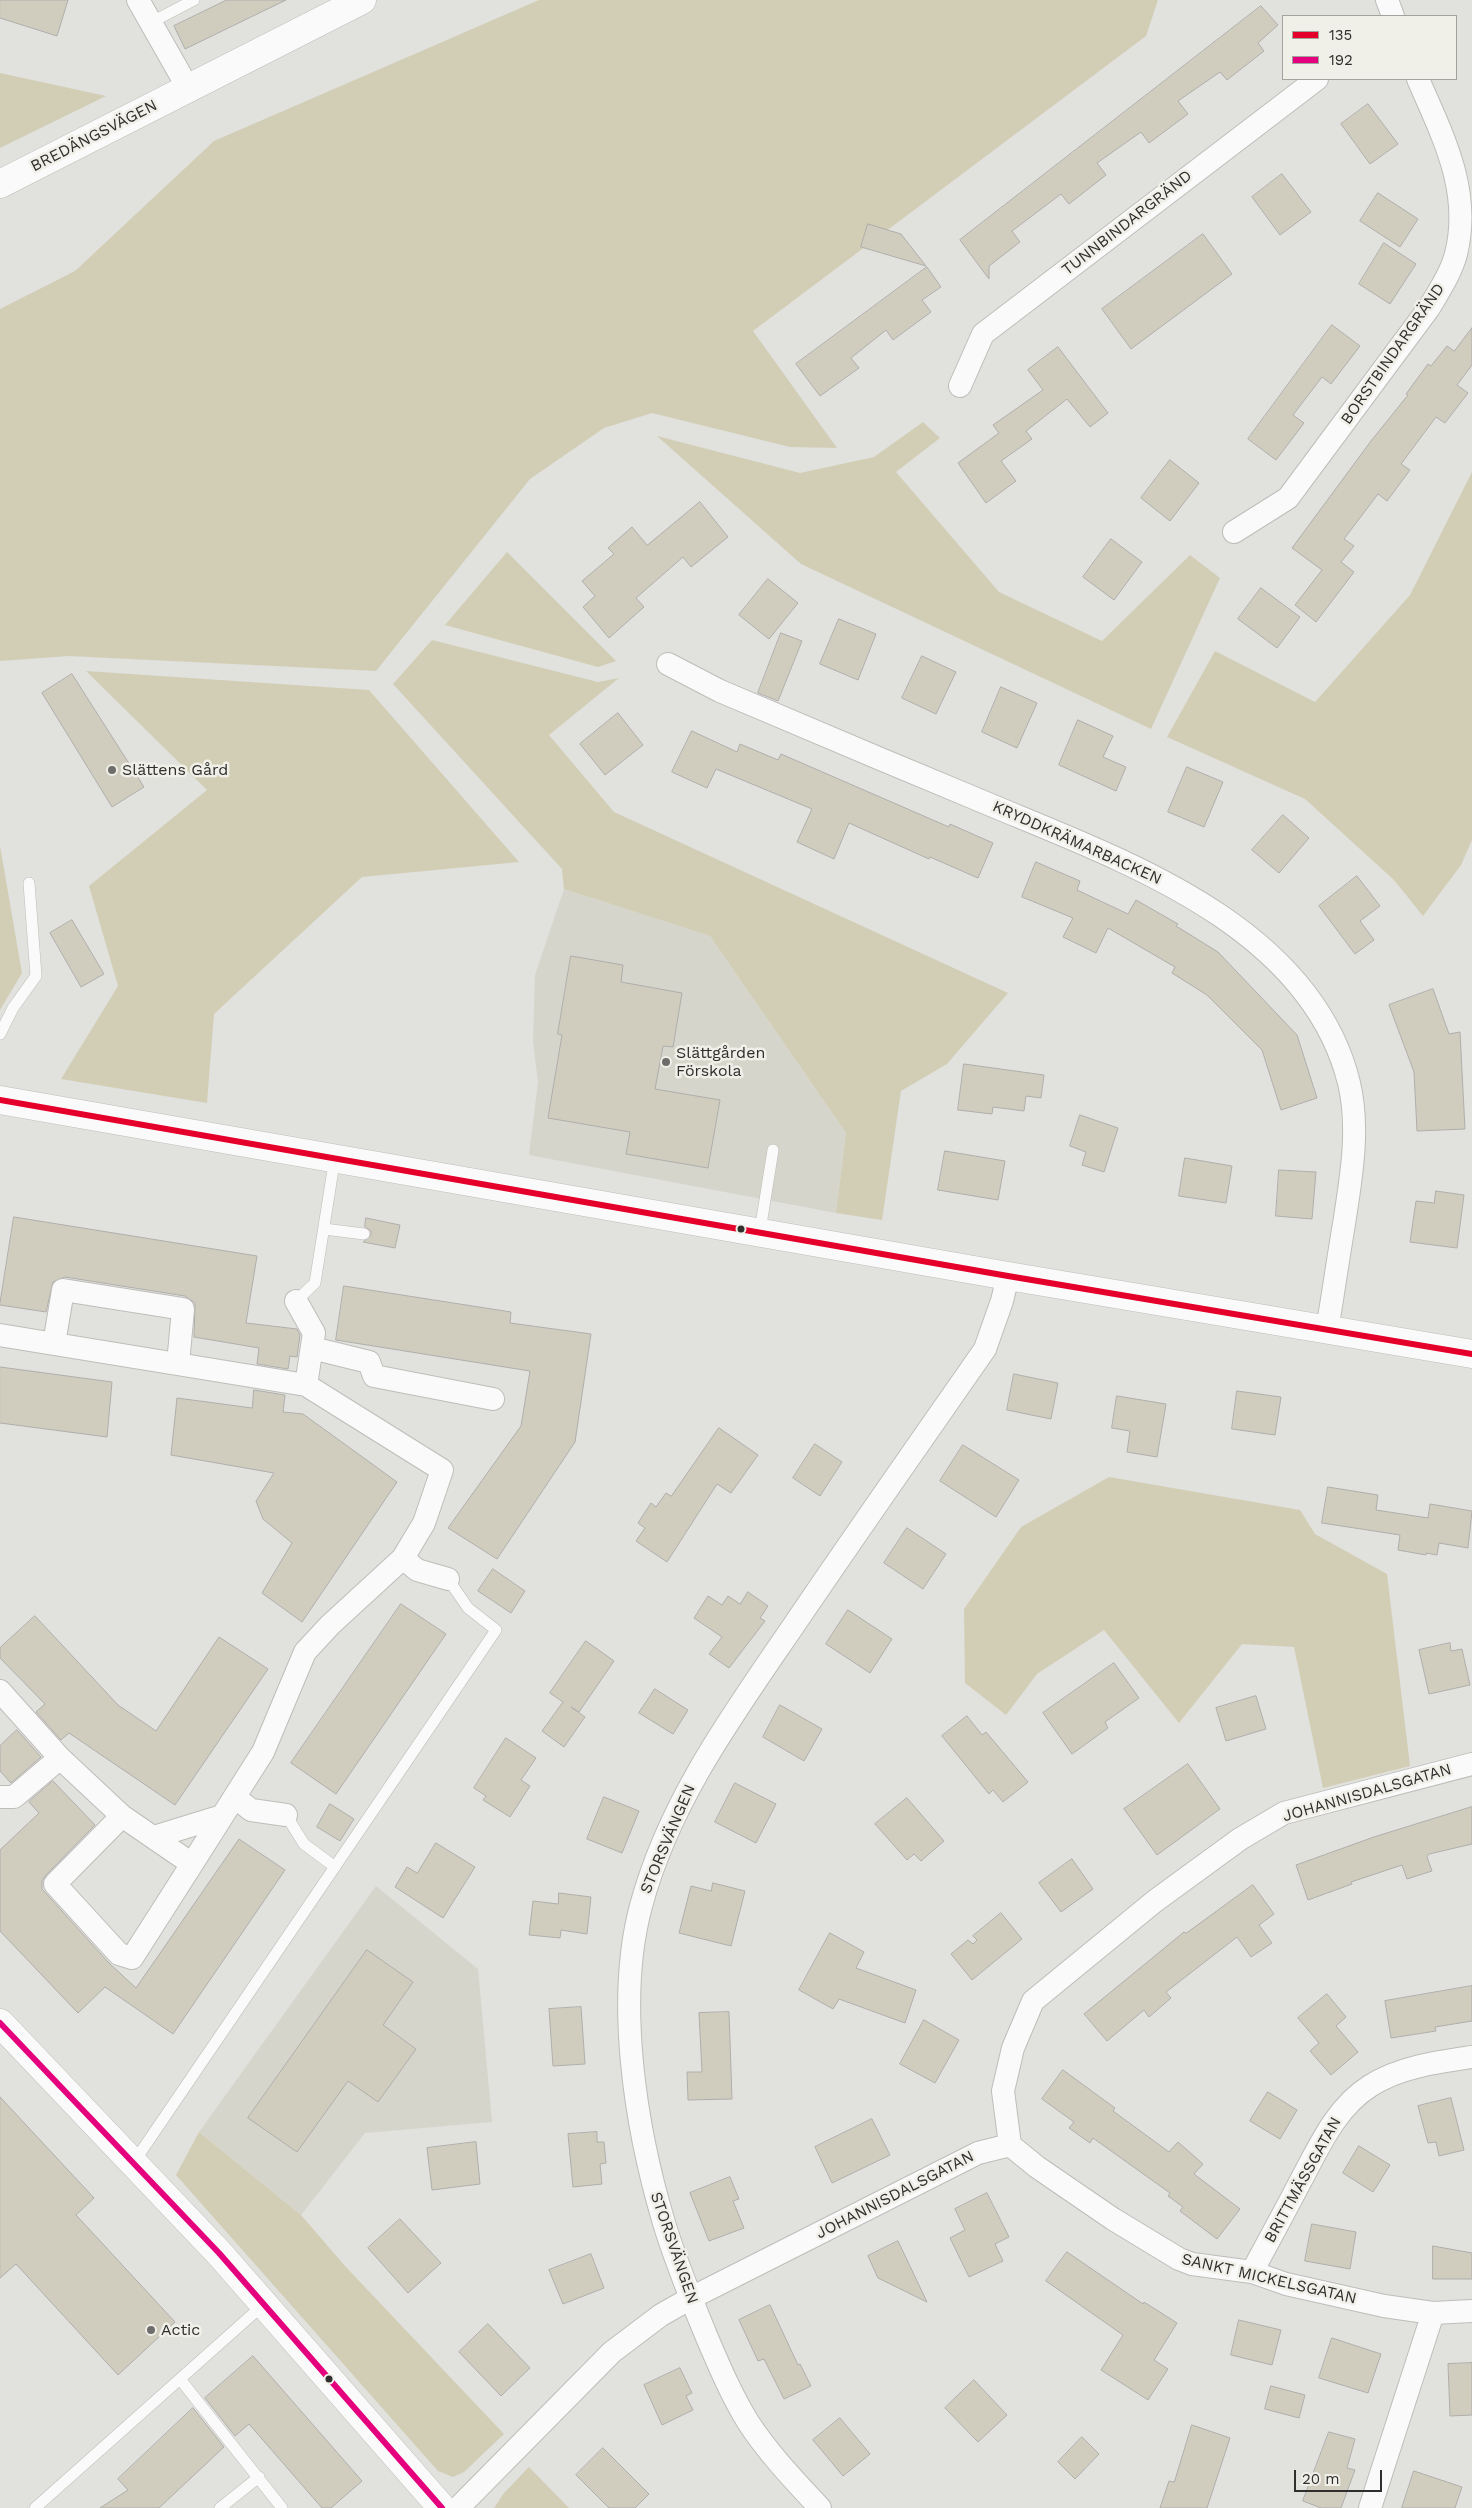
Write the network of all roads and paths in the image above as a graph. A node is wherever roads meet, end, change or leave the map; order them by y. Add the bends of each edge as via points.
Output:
1 (138, 0) edge
2 (194, 0) edge
3 (362, 0) edge
4 (1387, 0) edge
5 (1393, 15) edge
6 (150, 22) junction
7 (1316, 80) edge
8 (1418, 80) edge
9 (188, 88) junction
10 (0, 184) edge
11 (960, 386) dead end
12 (1234, 532) dead end
13 (668, 664) dead end
14 (30, 883) dead end
15 (0, 1034) edge
16 (0, 1100) edge
17 (773, 1150) dead end
18 (335, 1157) junction
19 (324, 1229) junction
20 (760, 1231) junction
21 (364, 1234) dead end
22 (1008, 1276) junction
23 (296, 1300) joint
24 (1328, 1330) junction
25 (0, 1335) edge
26 (54, 1344) junction
27 (312, 1348) junction
28 (1472, 1354) edge
29 (178, 1364) junction
30 (306, 1385) junction
31 (493, 1399) dead end
32 (403, 1558) junction
33 (448, 1579) joint
34 (0, 1691) edge
35 (60, 1758) junction
36 (1472, 1764) edge
37 (0, 1796) edge
38 (235, 1796) junction
39 (286, 1815) joint
40 (122, 1816) junction
41 (222, 1816) junction
42 (154, 1837) junction
43 (192, 1864) junction
44 (335, 1867) junction
45 (0, 2023) edge
46 (1472, 2057) edge
47 (1010, 2145) junction
48 (134, 2162) junction
49 (1252, 2272) junction
50 (691, 2298) junction
51 (263, 2305) junction
52 (1472, 2311) edge
53 (1433, 2313) junction
54 (180, 2379) junction
55 (259, 2478) junction
56 (35, 2508) edge
57 (220, 2508) edge
58 (282, 2508) edge
59 (442, 2508) edge
60 (458, 2508) edge
61 (820, 2508) edge
62 (1370, 2508) edge

1 - 6 street
2 - 6 lane
3 - 9 street, BREDÄNGSVÄGEN
4 - 5 street
6 - 9 street
7 - 11 street, TUNNBINDARGRÄND via 983,334
8 - 12 street, BORSTBINDARGRÄND via 1447,144 1458,184 1459,228 1456,254 1448,276 1429,308 1288,498
9 - 10 street, BREDÄNGSVÄGEN
13 - 24 street, KRYDDKRÄMARBACKEN via 720,692 1130,864 1196,900 1272,957 1300,987 1322,1020 1342,1059 1350,1091 1353,1156
14 - 15 lane via 36,976 13,1008
16 - 18 street
17 - 20 lane
18 - 19 lane
18 - 20 street
19 - 21 lane
19 - 23 lane via 315,1283
20 - 22 street
22 - 24 street
22 - 50 street, STORSVÄNGEN via 985,1350 704,1760 680,1804 640,1909 633,1961 631,2037 635,2082 654,2191
23 - 27 street via 314,1333
24 - 28 street
25 - 26 street
26 - 29 street
26 - 29 street via 63,1290 183,1309
27 - 30 street
27 - 31 street via 369,1362 374,1376
29 - 30 street
30 - 32 street via 442,1470 424,1524
32 - 33 street via 417,1570
32 - 38 street via 305,1652 263,1752
33 - 44 lane via 468,1608 496,1630
34 - 35 street
35 - 37 street via 14,1797
35 - 40 street
36 - 47 street, JOHANNISDALSGATAN via 1284,1813 1162,1896 1033,2001 1013,2048 1003,2091
38 - 39 street via 252,1810
38 - 41 street
39 - 44 lane via 304,1844
40 - 42 street
40 - 43 street via 55,1884 119,1954 132,1958
41 - 42 street
41 - 43 street
42 - 43 street
44 - 48 lane
45 - 48 street
46 - 49 street, BRITTMÄSSGATAN via 1399,2072 1370,2085 1354,2098 1340,2112 1322,2142
47 - 49 street, SANKT MICKELSGATAN via 1037,2167 1179,2259
47 - 50 street, JOHANNISDALSGATAN via 978,2153
48 - 51 street
49 - 53 street, SANKT MICKELSGATAN via 1337,2296
50 - 60 street, JOHANNISDALSGATAN via 661,2315 612,2352
50 - 61 street, STORSVÄNGEN via 730,2390 749,2423
51 - 54 lane
51 - 59 street
52 - 53 street, SANKT MICKELSGATAN
53 - 62 street
54 - 55 lane
54 - 56 lane
55 - 57 lane
55 - 58 lane

